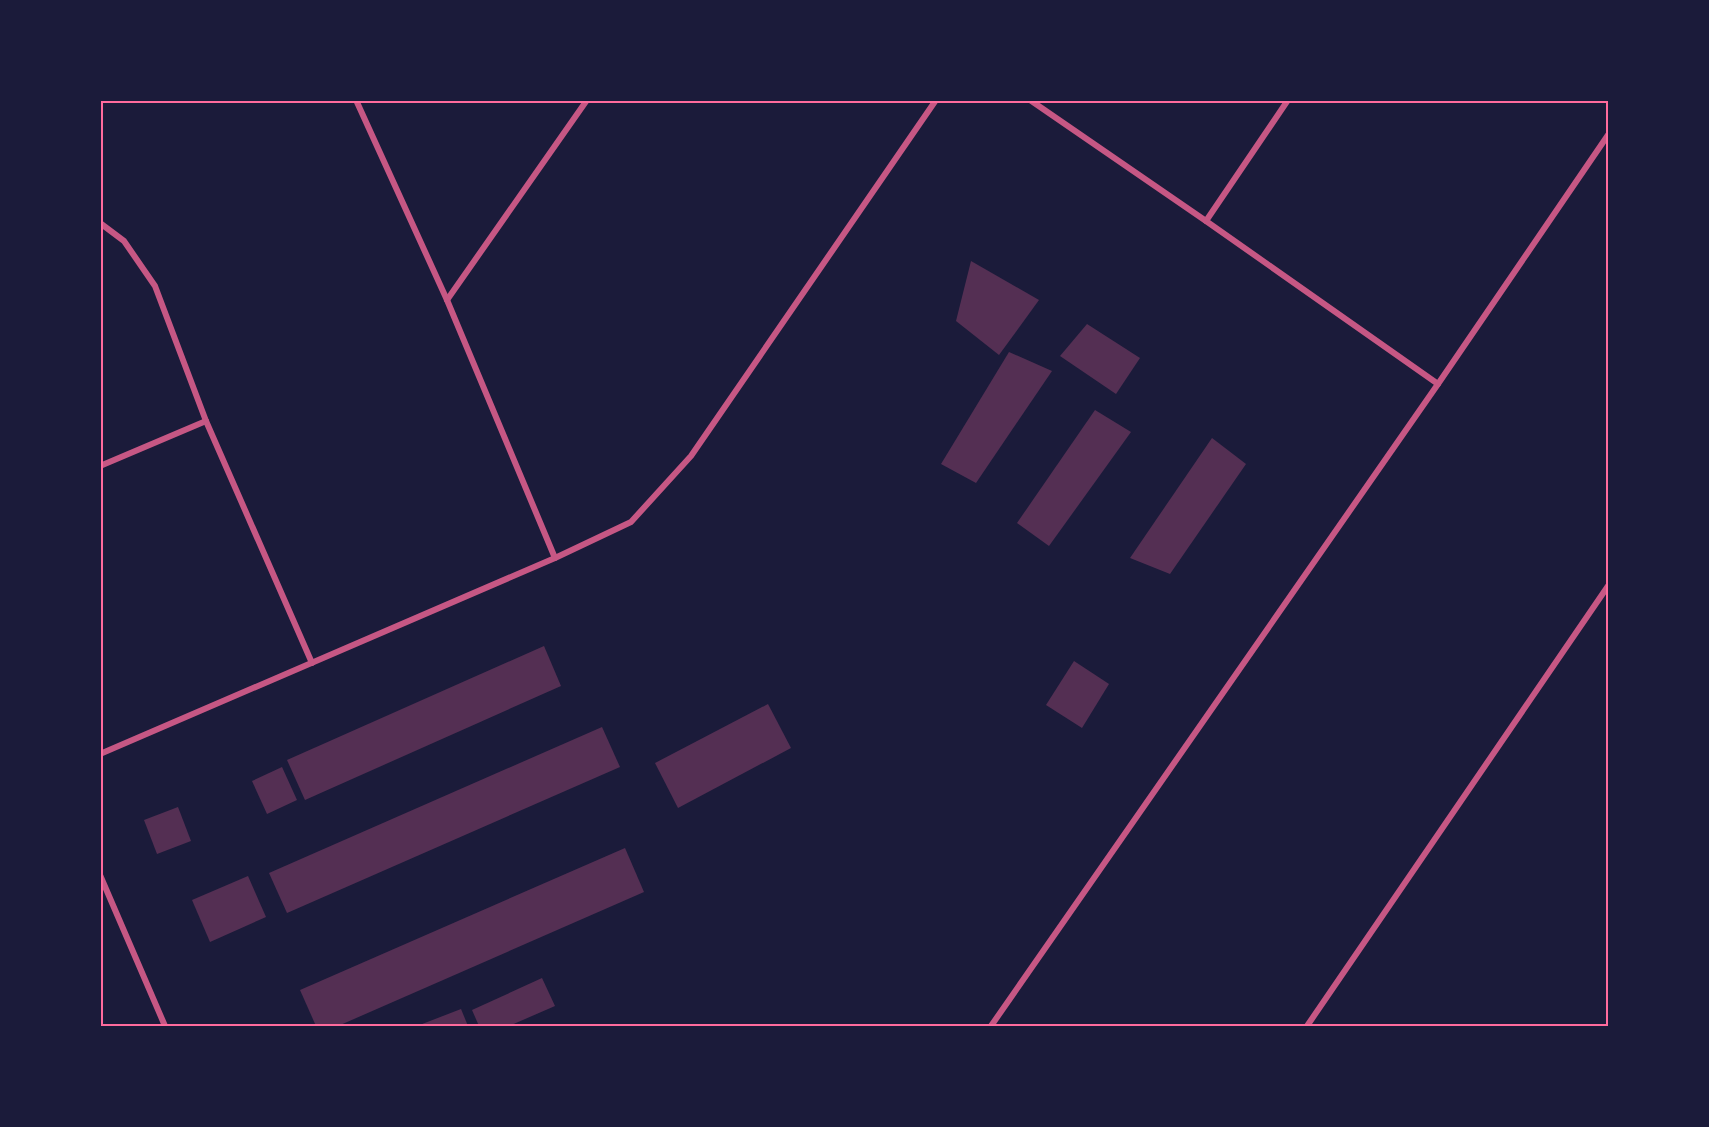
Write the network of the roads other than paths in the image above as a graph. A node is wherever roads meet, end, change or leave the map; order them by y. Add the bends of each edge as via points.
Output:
1 (357, 100) edge
2 (587, 100) edge
3 (936, 100) edge
4 (1030, 100) edge
5 (1288, 100) edge
6 (1608, 135) edge
7 (1206, 221) junction
8 (100, 223) edge
9 (447, 300) junction
10 (1438, 384) junction
11 (206, 421) junction
12 (100, 466) edge
13 (555, 558) junction
14 (1608, 586) edge
15 (312, 663) junction
16 (100, 754) edge
17 (100, 875) edge
18 (165, 1026) edge
19 (991, 1026) edge
20 (1307, 1026) edge

1 - 9 street
2 - 9 street
3 - 13 street via 691,456 631,522
4 - 7 street
5 - 7 street
6 - 10 street
7 - 10 street
8 - 11 street via 124,241 155,286
9 - 13 street
10 - 19 street
11 - 12 street
11 - 15 street
13 - 15 street
14 - 20 street
15 - 16 street
17 - 18 street

